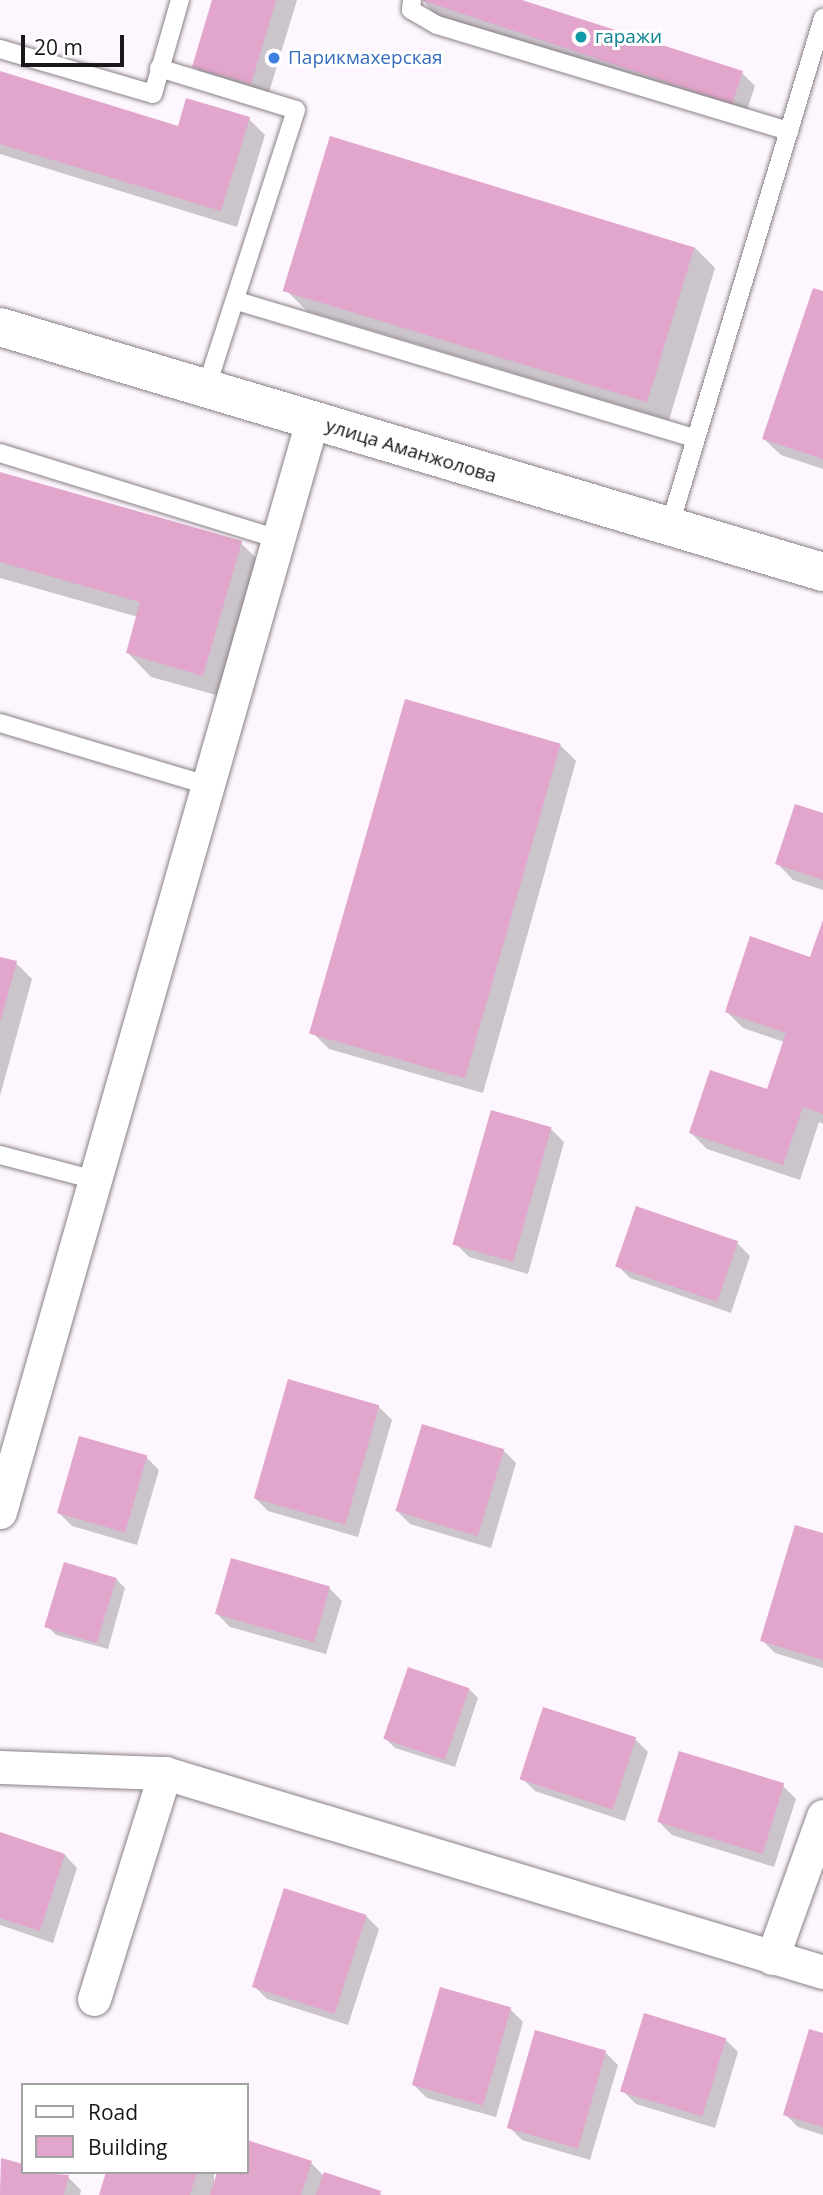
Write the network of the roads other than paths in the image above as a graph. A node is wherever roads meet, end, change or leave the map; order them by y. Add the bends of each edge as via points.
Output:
1 (180, 0) edge
2 (412, 0) edge
3 (823, 19) edge
4 (0, 49) edge
5 (159, 68) junction
6 (789, 131) junction
7 (237, 302) junction
8 (0, 327) edge
9 (206, 388) junction
10 (312, 421) junction
11 (695, 438) junction
12 (0, 453) edge
13 (669, 528) junction
14 (278, 539) junction
15 (823, 572) edge
16 (0, 723) edge
17 (207, 785) junction
18 (0, 1155) edge
19 (95, 1180) junction
20 (0, 1512) edge
21 (0, 1767) edge
22 (165, 1773) junction
23 (823, 1816) edge
24 (772, 1958) junction
25 (823, 1972) edge
26 (93, 1999) dead end

1 - 5 lane
2 - 6 lane via 411,10 437,25
3 - 6 lane
4 - 5 lane via 153,94
5 - 7 lane via 296,110
6 - 11 lane
7 - 9 lane
7 - 11 lane
8 - 9 main road, улица Аманжолова
9 - 10 main road, улица Аманжолова
10 - 13 main road, улица Аманжолова
10 - 14 street
11 - 13 lane
12 - 14 lane
13 - 15 main road, улица Аманжолова
14 - 17 street
16 - 17 lane
17 - 19 street
18 - 19 lane
19 - 20 street
21 - 22 street
22 - 24 street
22 - 26 street
23 - 24 street
24 - 25 street

